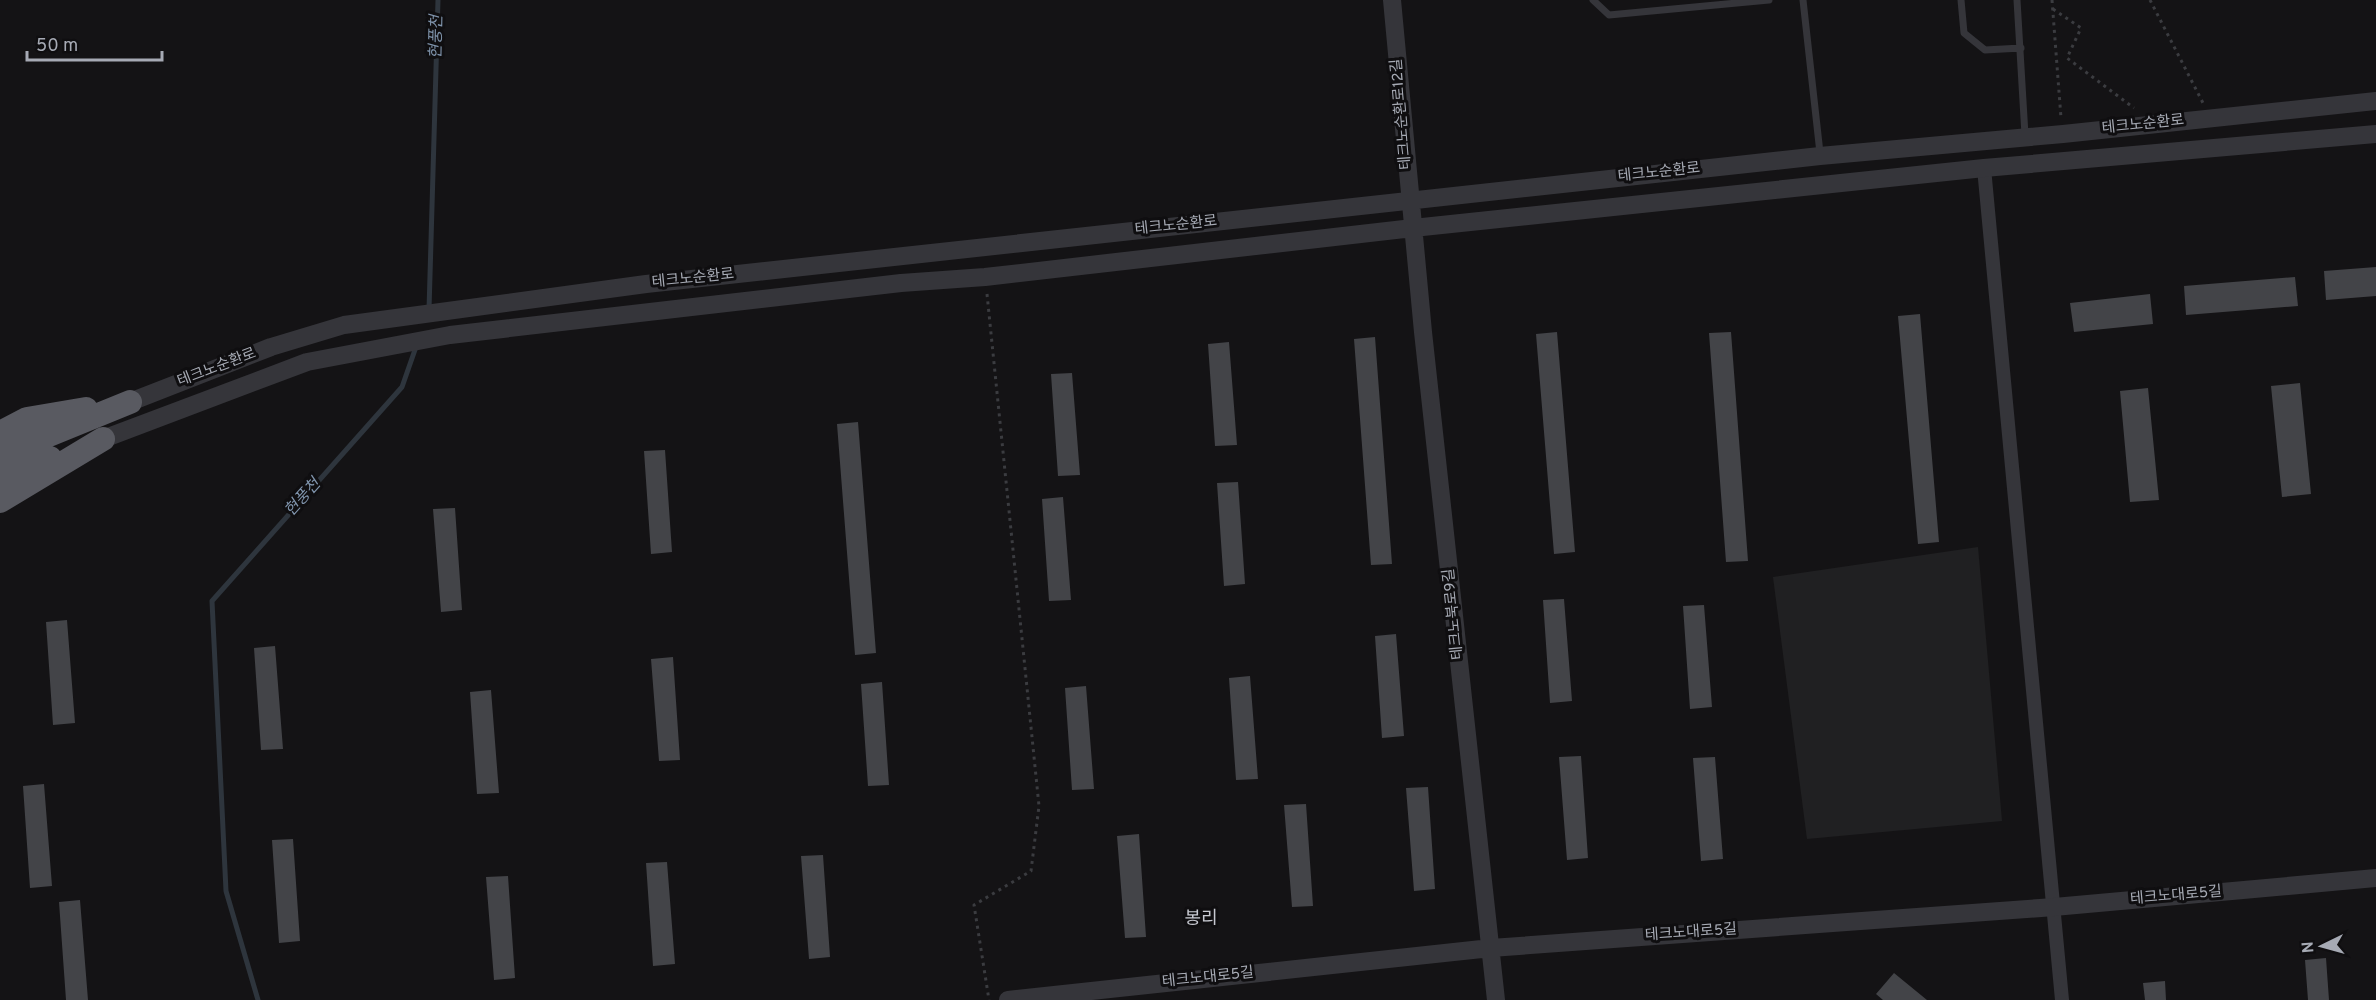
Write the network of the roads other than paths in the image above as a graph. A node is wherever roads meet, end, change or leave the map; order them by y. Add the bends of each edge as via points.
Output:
1 (1392, 0) edge
2 (1593, 0) edge
3 (1768, 0) edge
4 (1803, 0) edge
5 (1961, 0) edge
6 (2017, 0) edge
7 (2021, 48) junction
8 (2376, 101) edge
9 (2376, 134) edge
10 (2025, 138) junction
11 (1820, 156) junction
12 (1984, 168) junction
13 (1410, 200) junction
14 (1413, 228) junction
15 (130, 402) junction
16 (0, 433) edge
17 (104, 440) junction
18 (0, 455) edge
19 (0, 479) edge
20 (0, 501) edge
21 (2376, 878) edge
22 (2054, 908) junction
23 (1491, 948) junction
24 (1008, 1000) edge
25 (1497, 1000) edge
26 (2062, 1000) edge

1 - 13 street, 테크노순환로12길
2 - 3 lane via 1609,15
4 - 11 lane
5 - 7 lane via 1964,33 1985,50
6 - 7 lane
7 - 10 lane
8 - 10 street, 테크노순환로
9 - 12 street, 테크노순환로
10 - 11 street, 테크노순환로
11 - 13 street, 테크노순환로
12 - 14 street, 테크노순환로
12 - 22 street
13 - 14 street, 테크노순환로12길
13 - 15 street, 테크노순환로 via 646,284 344,325 271,347
14 - 17 street, 테크노순환로 via 438,338 308,362
14 - 23 street, 테크노북로9길
15 - 16 highway via 27,419
15 - 18 highway, 테크노순환로
17 - 19 highway, 테크노순환로 via 39,461
17 - 20 highway
21 - 22 street, 테크노대로5길
22 - 23 street, 테크노대로5길
22 - 26 street
23 - 24 street, 테크노대로5길
23 - 25 street, 테크노북로9길

